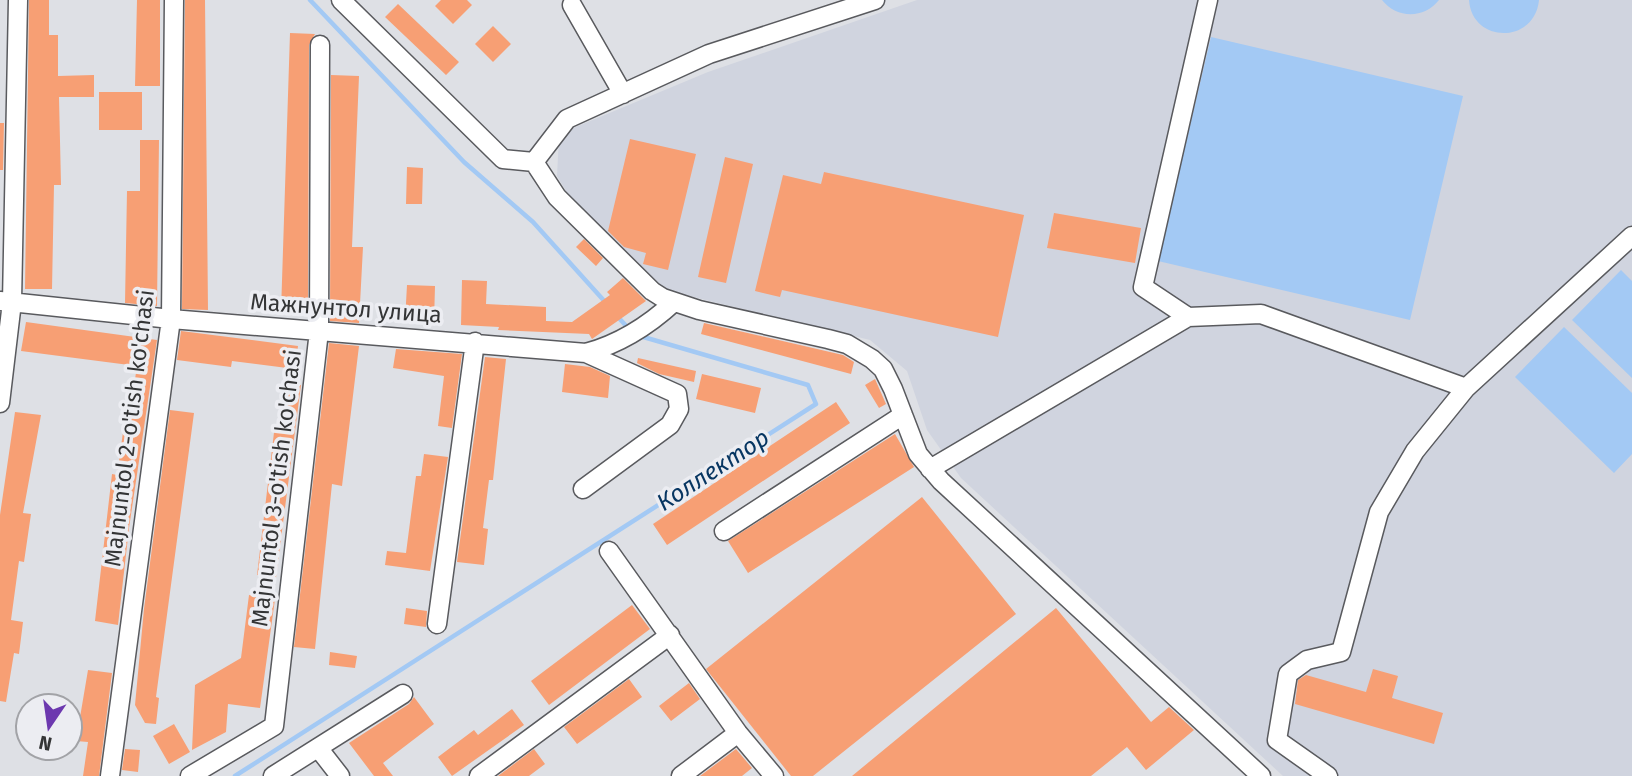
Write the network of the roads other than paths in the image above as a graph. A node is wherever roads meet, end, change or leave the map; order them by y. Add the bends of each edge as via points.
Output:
1 (18, 0) edge
2 (174, 0) edge
3 (341, 0) edge
4 (875, 0) edge
5 (1208, 0) edge
6 (572, 5) dead end
7 (320, 45) dead end
8 (623, 94) junction
9 (534, 162) junction
10 (1632, 236) edge
11 (6, 302) edge
12 (674, 302) junction
13 (1188, 317) junction
14 (171, 319) junction
15 (319, 331) junction
16 (475, 342) junction
17 (586, 354) junction
18 (1466, 388) junction
19 (0, 402) edge
20 (903, 415) junction
21 (930, 469) junction
22 (583, 489) dead end
23 (724, 531) dead end
24 (609, 551) dead end
25 (437, 624) dead end
26 (670, 635) junction
27 (403, 694) dead end
28 (738, 733) junction
29 (319, 749) junction
30 (110, 776) edge
31 (190, 776) edge
32 (273, 776) edge
33 (340, 776) edge
34 (479, 776) edge
35 (681, 776) edge
36 (774, 776) edge
37 (1261, 776) edge
38 (1328, 776) edge

1 - 11 street
2 - 14 street, Majnuntol 2-o'tish ko'chasi
3 - 9 street via 503,159
4 - 8 street via 709,54
5 - 13 street via 1143,287
6 - 8 street
7 - 15 street, Majnuntol 3-o'tish ko'chasi
8 - 9 street via 568,119
9 - 12 street via 557,197 652,291
10 - 18 street
11 - 14 street, Мажнунтол улица
11 - 19 street
12 - 17 street, Мажнунтол улица via 633,333
12 - 20 street via 858,350 883,369
13 - 18 street via 1261,314
13 - 21 street
14 - 15 street, Мажнунтол улица
14 - 30 street, Majnuntol 2-o'tish ko'chasi
15 - 16 street, Мажнунтол улица
15 - 31 street, Majnuntol 3-o'tish ko'chasi via 274,726
16 - 17 street, Мажнунтол улица
16 - 25 street
17 - 22 street via 677,394 679,410 670,425
18 - 38 street via 1415,451 1378,512 1341,652 1307,660 1288,674 1278,740
20 - 21 street via 918,454
20 - 23 street
21 - 37 street
24 - 26 street
26 - 28 street
26 - 34 street
27 - 29 street
28 - 35 street
28 - 36 street
29 - 32 street
29 - 33 street

